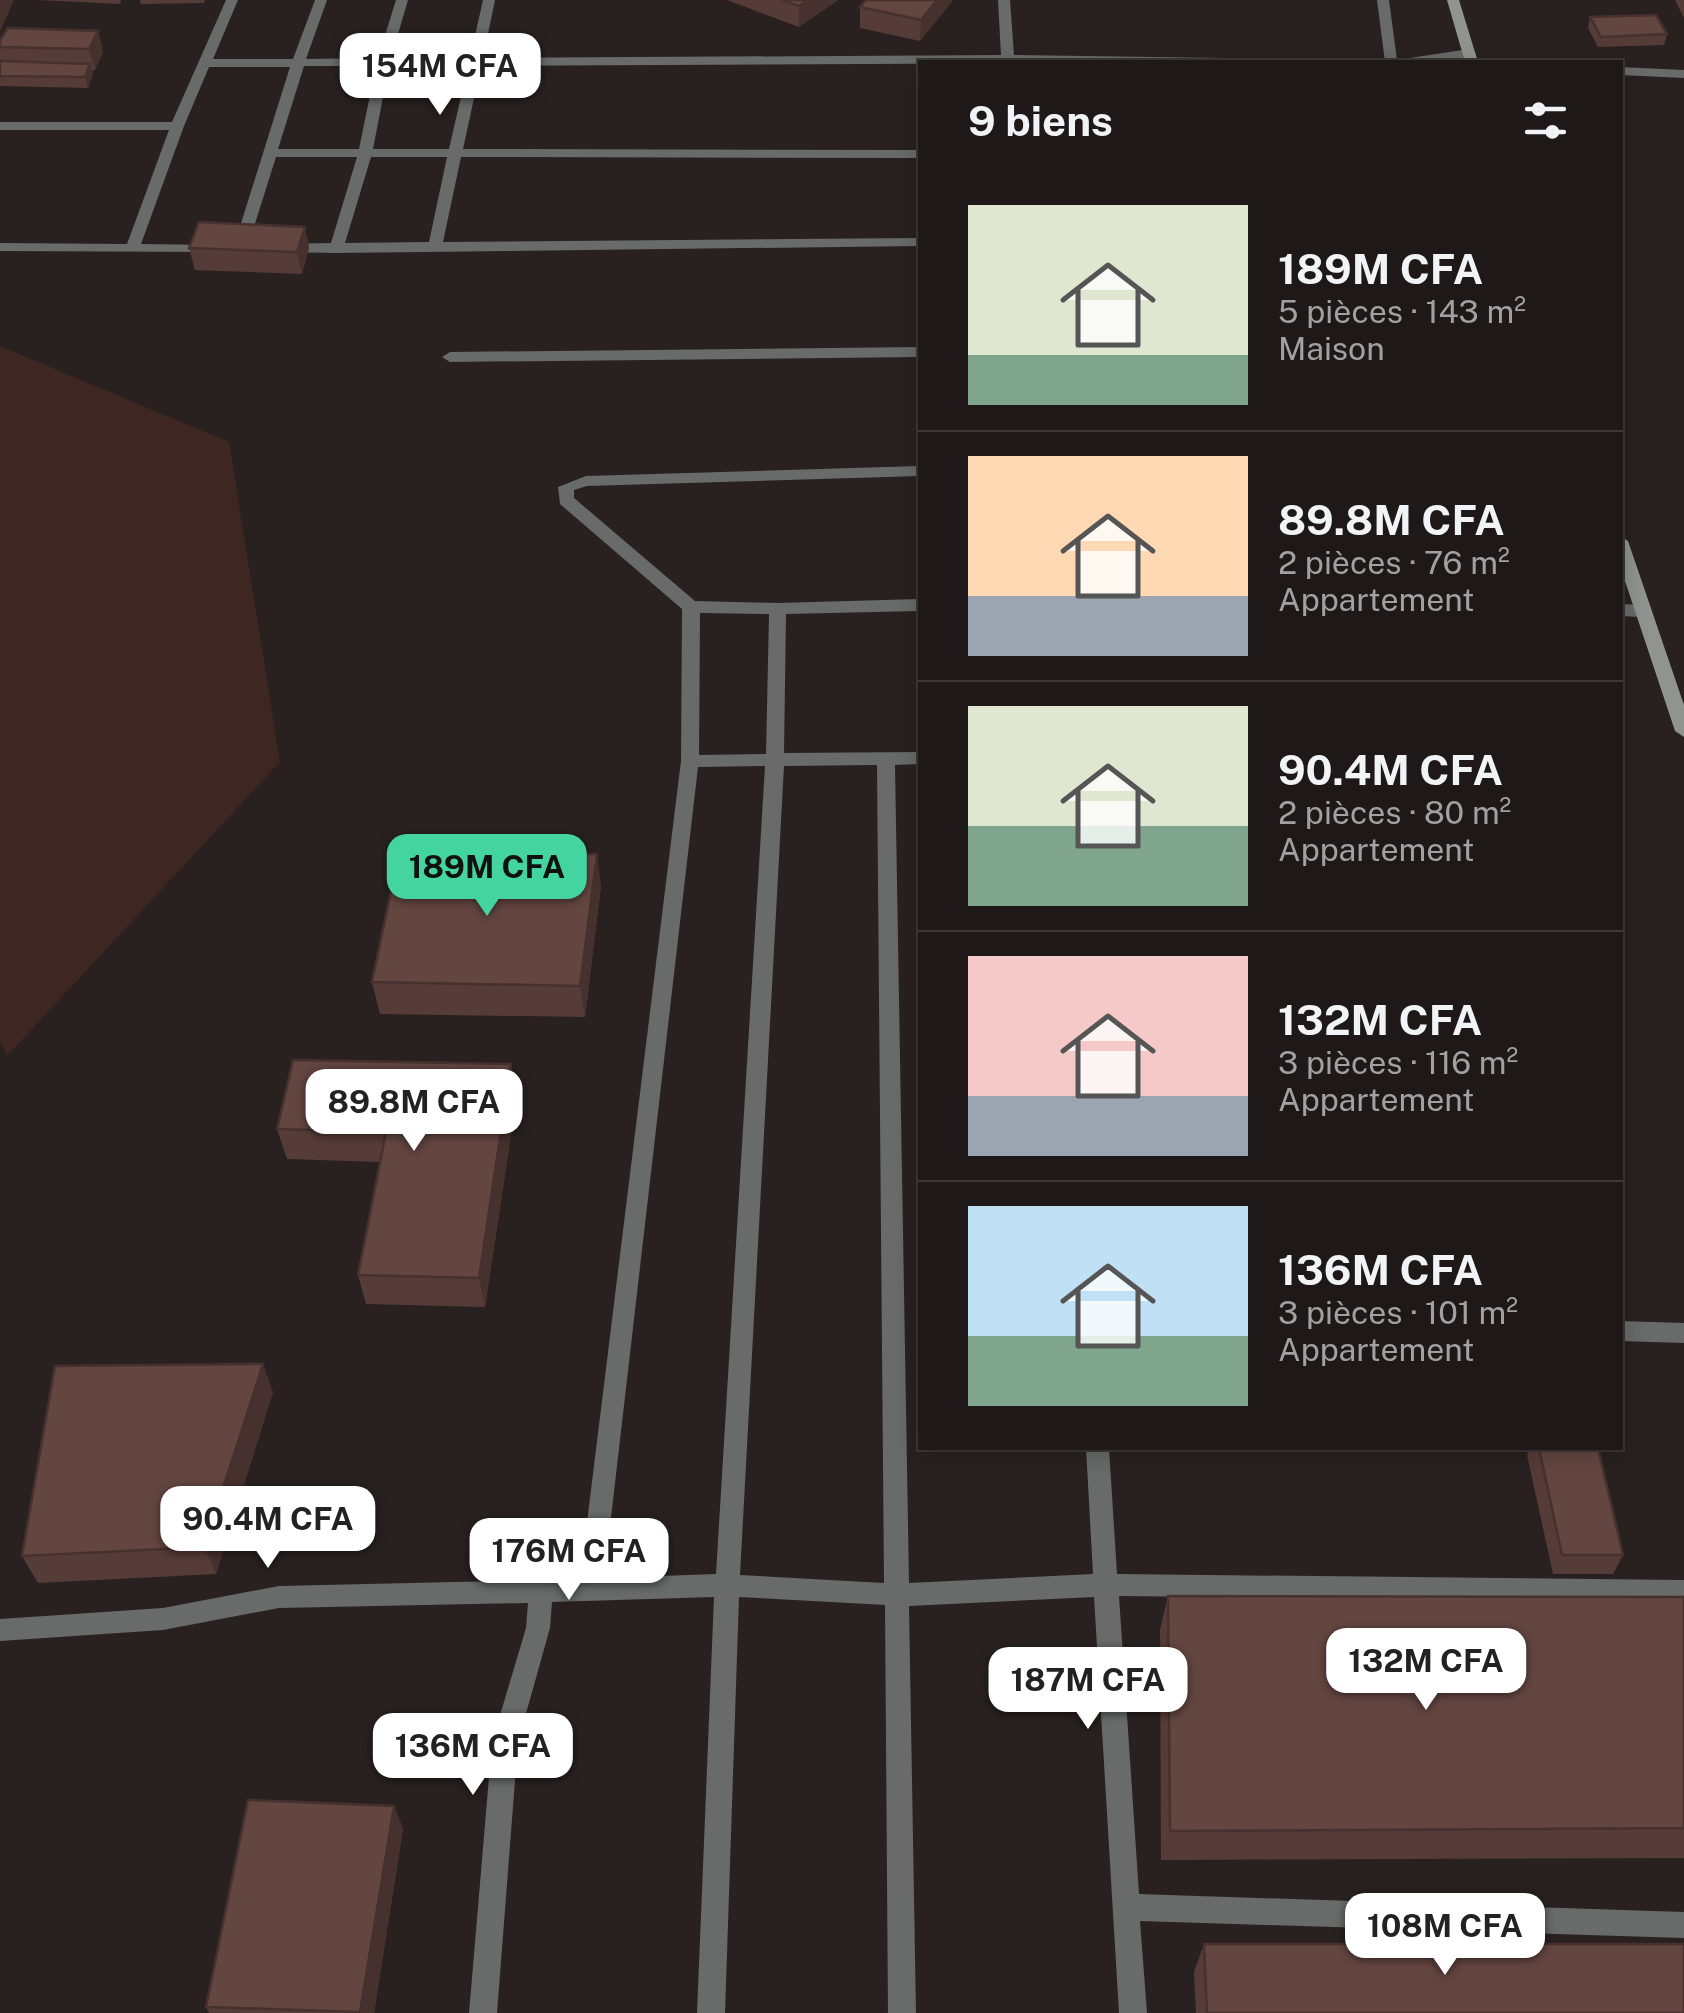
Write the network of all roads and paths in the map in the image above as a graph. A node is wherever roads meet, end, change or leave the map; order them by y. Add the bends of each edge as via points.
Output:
1 (232, 0) edge
2 (321, 0) edge
3 (402, 0) edge
4 (489, 0) edge
5 (1004, 0) edge
6 (1384, 0) edge
7 (1454, 0) edge
8 (1470, 58) edge
9 (1007, 60) edge
10 (1391, 60) edge
11 (1436, 60) edge
12 (918, 61) edge
13 (383, 62) junction
14 (207, 63) junction
15 (296, 63) junction
16 (476, 63) junction
17 (1623, 71) edge
18 (1684, 74) edge
19 (0, 126) edge
20 (177, 126) junction
21 (366, 151) junction
22 (455, 152) junction
23 (272, 153) junction
24 (918, 154) edge
25 (918, 242) edge
26 (435, 246) junction
27 (0, 248) edge
28 (132, 248) junction
29 (240, 248) junction
30 (336, 249) junction
31 (918, 352) edge
32 (450, 357) dead end
33 (918, 471) edge
34 (1623, 550) edge
35 (918, 605) edge
36 (691, 607) junction
37 (778, 609) junction
38 (1623, 610) edge
39 (1642, 610) junction
40 (1684, 731) edge
41 (918, 758) edge
42 (776, 759) junction
43 (886, 759) junction
44 (690, 760) junction
45 (1623, 1331) edge
46 (1684, 1333) edge
47 (1097, 1450) edge
48 (726, 1585) junction
49 (1106, 1585) junction
50 (591, 1590) junction
51 (1684, 1591) edge
52 (540, 1592) junction
53 (898, 1595) junction
54 (0, 1630) edge
55 (1127, 1908) junction
56 (1684, 1925) edge
57 (483, 2013) edge
58 (711, 2013) edge
59 (902, 2013) edge
60 (1133, 2013) edge

1 - 14 street
2 - 15 street
3 - 13 street
4 - 16 street
5 - 9 street
6 - 10 street
7 - 8 main road
8 - 11 street
12 - 16 street
13 - 15 street
13 - 16 street
13 - 21 street
14 - 15 street
14 - 20 street
15 - 23 street
16 - 22 street
17 - 18 street
19 - 20 street
20 - 28 street
21 - 22 street
21 - 23 street
21 - 30 street
22 - 24 street
22 - 26 street
23 - 29 street
25 - 26 street
26 - 30 street
27 - 28 street
28 - 29 street
29 - 30 street
31 - 32 street
33 - 36 street via 586,481 566,487 566,500
34 - 39 main road
35 - 37 street
36 - 37 street
36 - 44 street
37 - 42 street
38 - 39 street
39 - 40 main road
41 - 43 street
42 - 43 street
42 - 44 street
42 - 48 street
43 - 53 street
44 - 50 street
45 - 46 street
47 - 49 street
48 - 50 street
48 - 53 street
48 - 58 street
49 - 51 street
49 - 53 street
49 - 55 street
50 - 52 street
52 - 54 street via 279,1597 163,1619
52 - 57 street via 538,1628 505,1742
53 - 59 street
55 - 56 street
55 - 60 street

